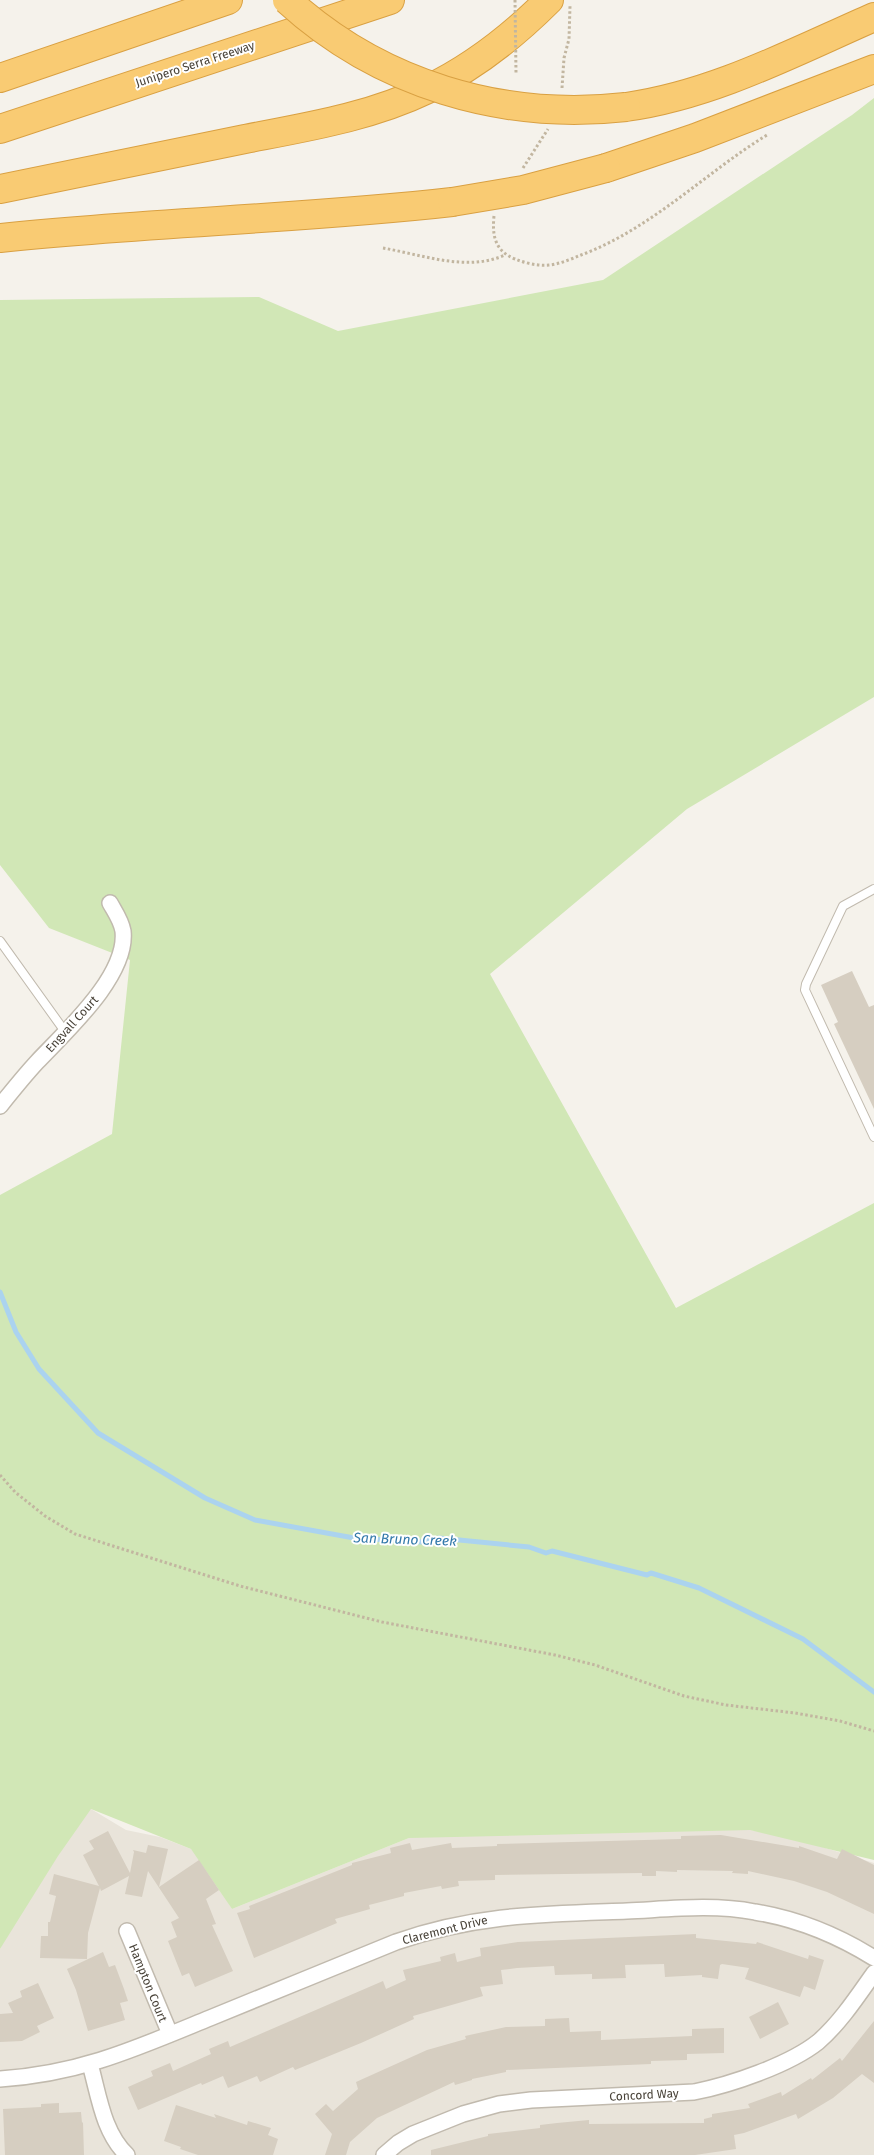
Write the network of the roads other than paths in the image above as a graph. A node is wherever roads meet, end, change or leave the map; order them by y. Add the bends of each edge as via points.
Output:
1 (228, 0) edge
2 (287, 0) edge
3 (390, 0) edge
4 (550, 0) edge
5 (874, 18) edge
6 (874, 69) edge
7 (0, 78) edge
8 (0, 129) edge
9 (0, 189) edge
10 (193, 223) junction
11 (0, 238) edge
12 (0, 247) edge
13 (874, 889) edge
14 (110, 903) dead end
15 (0, 941) edge
16 (66, 1033) junction
17 (0, 1106) edge
18 (874, 1137) edge
19 (127, 1931) dead end
20 (874, 1958) edge
21 (874, 1973) edge
22 (170, 2034) junction
23 (90, 2064) junction
24 (0, 2079) edge
25 (128, 2155) edge
26 (384, 2155) edge

1 - 7 highway
2 - 5 highway, bridge via 324,30 368,58 408,77 447,92 500,105 536,109 626,107 674,98 728,80
3 - 8 highway, Junipero Serra Freeway
4 - 9 highway via 470,66 427,89 379,108 325,123
6 - 10 highway, bridge via 694,138 606,168 523,190 452,202 345,213
10 - 11 highway
10 - 12 highway via 151,234
13 - 18 lane via 843,906 805,990
14 - 16 street, Engvall Court via 123,931 122,946 101,991
15 - 16 lane
16 - 17 street, Engvall Court
19 - 22 street, Hampton Court
20 - 22 street, Claremont Drive via 807,1924 742,1910 692,1908 504,1917 472,1921 414,1936
21 - 26 street, Concord Way via 818,2042 768,2068 694,2092 531,2100 494,2105 412,2134
22 - 23 street, Claremont Drive
23 - 24 street, Claremont Drive
23 - 25 street via 108,2127

